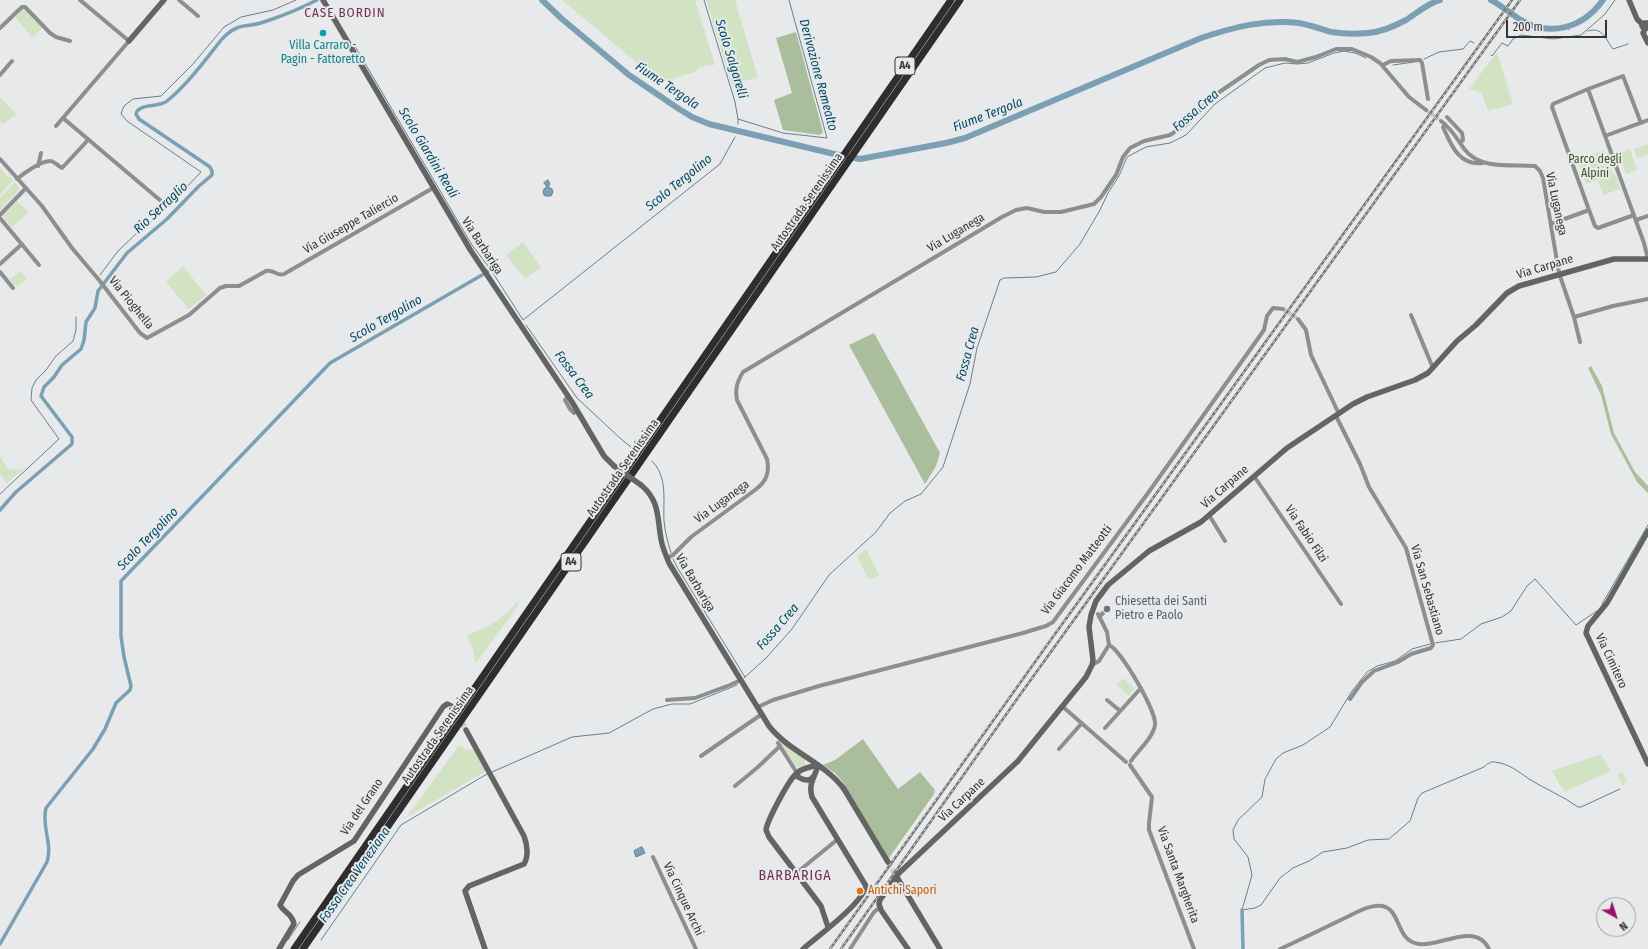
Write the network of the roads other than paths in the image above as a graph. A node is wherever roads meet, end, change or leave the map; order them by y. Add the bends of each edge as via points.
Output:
1 (81, 0) edge
2 (164, 0) edge
3 (179, 0) edge
4 (951, 0) edge
5 (960, 0) edge
6 (1629, 0) edge
7 (323, 1) edge
8 (198, 16) dead end
9 (1646, 25) edge
10 (0, 28) edge
11 (70, 41) dead end
12 (129, 41) junction
13 (1648, 43) edge
14 (12, 61) dead end
15 (1383, 66) junction
16 (0, 75) edge
17 (1588, 89) junction
18 (1428, 99) dead end
19 (1426, 110) tunnel mouth
20 (1447, 117) dead end
21 (63, 118) junction
22 (1648, 120) edge
23 (1441, 121) tunnel mouth
24 (1641, 123) junction
25 (56, 126) dead end
26 (1443, 127) tunnel mouth
27 (1605, 136) junction
28 (88, 140) junction
29 (1460, 143) junction
30 (41, 153) dead end
31 (0, 159) edge
32 (1473, 159) junction
33 (38, 166) junction
34 (18, 178) junction
35 (26, 188) junction
36 (433, 188) junction
37 (161, 201) dead end
38 (1589, 210) junction
39 (1634, 215) junction
40 (1648, 216) edge
41 (0, 217) edge
42 (1636, 220) junction
43 (1551, 224) junction
44 (22, 244) junction
45 (1648, 255) edge
46 (0, 264) edge
47 (39, 265) dead end
48 (0, 272) edge
49 (1560, 274) junction
50 (279, 275) joint
51 (13, 288) dead end
52 (1648, 298) edge
53 (1283, 309) dead end
54 (1411, 315) dead end
55 (1574, 317) junction
56 (1298, 319) tunnel mouth
57 (1580, 342) dead end
58 (1433, 368) junction
59 (568, 397) junction
60 (574, 413) dead end
61 (1337, 415) junction
62 (1254, 476) junction
63 (1209, 515) junction
64 (1648, 531) edge
65 (1225, 541) dead end
66 (667, 558) junction
67 (1341, 604) dead end
68 (1104, 612) dead end
69 (1109, 645) junction
70 (1092, 665) junction
71 (741, 680) junction
72 (1141, 688) junction
73 (1350, 699) dead end
74 (667, 700) dead end
75 (1108, 700) dead end
76 (1062, 706) junction
77 (452, 707) dead end
78 (758, 707) junction
79 (1119, 710) junction
80 (762, 714) junction
81 (1082, 723) junction
82 (1104, 728) dead end
83 (466, 730) tunnel mouth
84 (1059, 748) dead end
85 (701, 756) dead end
86 (805, 756) junction
87 (1129, 762) junction
88 (1648, 764) edge
89 (818, 765) junction
90 (806, 769) junction
91 (797, 773) junction
92 (831, 775) junction
93 (814, 777) junction
94 (735, 786) dead end
95 (838, 839) junction
96 (653, 857) dead end
97 (888, 862) tunnel mouth
98 (800, 870) dead end
99 (897, 878) junction
100 (880, 907) junction
101 (828, 928) junction
102 (279, 949) edge
103 (294, 949) edge
104 (303, 949) edge
105 (485, 949) edge
106 (696, 949) edge
107 (803, 949) edge
108 (850, 949) edge
109 (908, 949) edge
110 (940, 949) edge
111 (1194, 949) edge
112 (1280, 949) edge
113 (1489, 949) edge

1 - 12 street
2 - 12 street
3 - 8 street
4 - 103 highway, Autostrada Serenissima / A4
5 - 104 highway, Autostrada Serenissima / A4
6 - 9 street via 1637,19
7 - 36 street, Via Barbariga
9 - 13 street via 1643,34
10 - 11 street via 25,7 50,33
12 - 21 street
14 - 16 street
15 - 18 street via 1391,61 1420,60
15 - 19 street, Via Luganega via 1409,96
15 - 66 street, Via Luganega via 1366,54 1344,48 1306,61 1269,60 1218,93 1187,124 1170,135 1144,141 1130,148 1123,157 1116,175 1094,204 1061,212 1027,208 1016,210 743,372 737,381 737,400 767,459 767,476 755,490
17 - 24 street via 1623,76
17 - 27 street
17 - 38 street via 1552,106
20 - 29 street, Via Luganega via 1462,132 1463,140
21 - 25 street
21 - 28 street
22 - 24 street
23 - 29 street, Via Luganega
24 - 27 street
26 - 32 street via 1455,153 1467,161
27 - 39 street
28 - 33 street via 62,168 52,161
28 - 37 street
29 - 32 street, Via Luganega
30 - 33 street
31 - 34 street, Via Pioghella
32 - 43 street, Via Luganega via 1483,163 1535,166 1543,178
33 - 34 street
34 - 35 street, Via Pioghella
35 - 41 street
35 - 50 street, Via Pioghella via 140,333 147,338 188,315 224,286 239,286 266,270
36 - 50 street, Via Giuseppe Taliercio
36 - 59 street, Via Barbariga via 471,251
38 - 39 street via 1598,228
38 - 43 street
39 - 42 street
40 - 42 street
41 - 44 street
42 - 45 street
43 - 49 street, Via Luganega
44 - 46 street
44 - 47 street
45 - 49 street, Via Carpane via 1614,259
48 - 51 street
49 - 55 street, Via Luganega
49 - 58 street, Via Carpane via 1519,286 1507,293 1476,325 1456,341
52 - 55 street
53 - 78 street, Via Giacomo Matteotti via 1273,308 1268,312 1265,328 1256,341 1050,624 818,686
54 - 58 street
55 - 57 street, Via Luganega
56 - 61 street via 1306,330 1310,355
58 - 61 street, Via Carpane via 1415,380 1367,397
59 - 60 street, Via Barbariga via 565,400
59 - 66 street, Via Barbariga, bridge via 604,456 650,494 656,504 662,546
61 - 62 street, Via Carpane via 1287,448
61 - 73 street, Via San Sebastiano via 1369,486 1406,548 1432,645 1431,648 1374,671 1364,678
62 - 63 street, Via Carpane
62 - 67 street, Via Fabio Filzi
63 - 65 street
63 - 70 street, Via Carpane via 1150,551 1118,576 1099,596 1093,608 1089,627 1093,652
64 - 88 street, Via Cimitero via 1607,603 1588,626 1586,633
66 - 71 street, Via Barbariga
68 - 69 street via 1099,616 1107,632
69 - 70 street, Via Carpane via 1099,661
69 - 72 street via 1122,656
70 - 76 street, Via Carpane via 1086,677
71 - 74 street via 695,698
71 - 78 street, Via Barbariga
72 - 79 street
72 - 87 street via 1156,724 1151,735
75 - 79 street
76 - 81 street, Via Santa Margherita
76 - 99 street, Via Carpane via 1014,765
77 - 102 street, Via del Grano via 447,704 443,707 354,841 302,872 293,881 280,905 294,924
78 - 80 street, Via Barbariga
79 - 82 street
80 - 85 street
80 - 86 street, Via Barbariga via 775,733
81 - 84 street
81 - 87 street, Via Santa Margherita
83 - 105 street via 524,836 526,846 527,858 524,864 469,886 465,891
86 - 89 street, Via Barbariga
86 - 90 street
87 - 111 street, Via Santa Margherita via 1152,797 1149,830
89 - 90 street
89 - 92 street, Via Barbariga
89 - 93 street
90 - 91 street
90 - 93 street
91 - 93 street via 803,780
91 - 94 street via 779,744
91 - 101 street via 790,781 766,830 821,906
92 - 93 street via 821,774
92 - 97 street, Via Barbariga via 844,789
93 - 95 street via 810,787 812,797
95 - 98 street
95 - 101 street via 866,886 853,906
96 - 106 street, Via Cinque Archi
99 - 100 street, Via Carpane via 880,900
99 - 110 street
100 - 108 street, Via Carpane
100 - 109 street
101 - 107 street
112 - 113 street via 1376,905 1384,906 1391,911 1402,935 1412,943 1426,944 1471,936 1484,941

